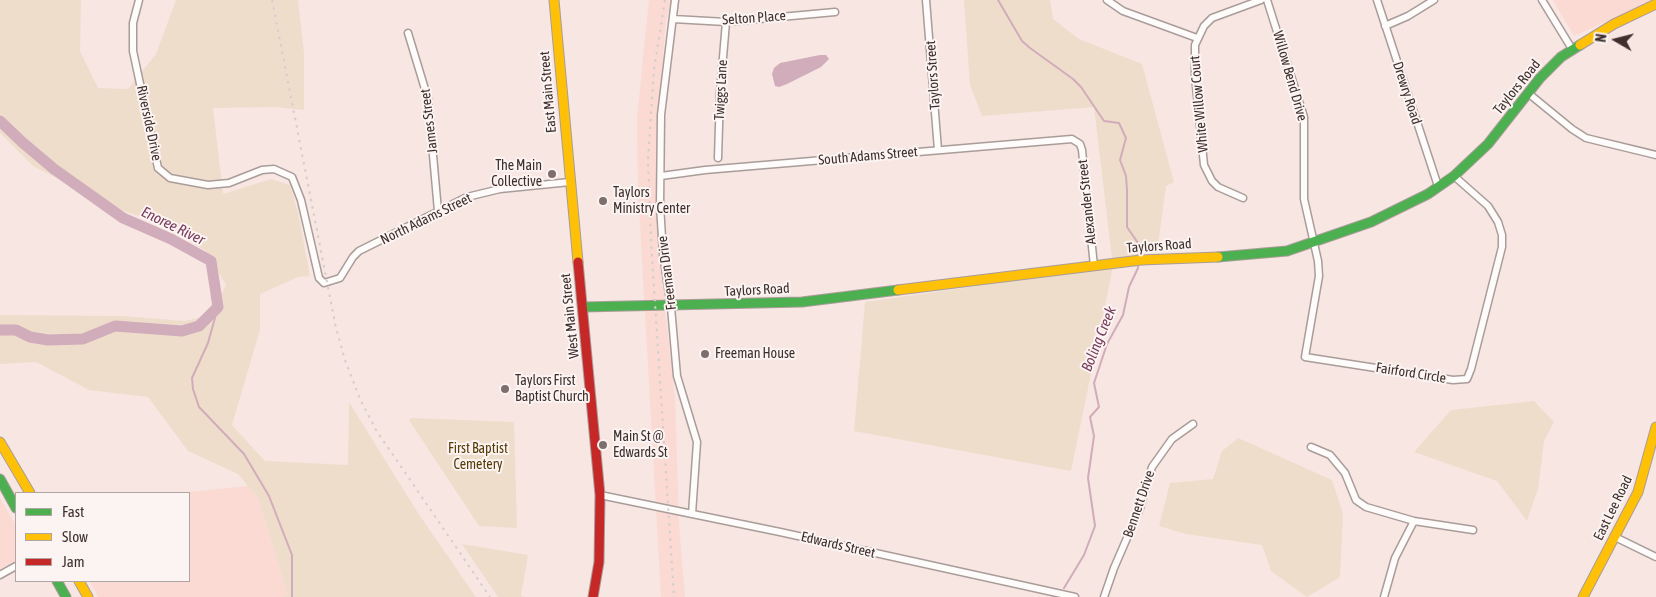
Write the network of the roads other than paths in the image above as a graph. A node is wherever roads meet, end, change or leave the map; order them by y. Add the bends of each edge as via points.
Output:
1 (139, 0) edge
2 (554, 0) edge
3 (675, 0) edge
4 (926, 0) edge
5 (1107, 0) edge
6 (1261, 0) edge
7 (1267, 0) edge
8 (1377, 0) edge
9 (1434, 0) edge
10 (1542, 0) edge
11 (1656, 4) edge
12 (835, 12) dead end
13 (673, 18) junction
14 (726, 22) junction
15 (1385, 26) junction
16 (408, 34) dead end
17 (1197, 38) junction
18 (1572, 48) junction
19 (1528, 93) junction
20 (1076, 140) joint
21 (938, 150) junction
22 (1656, 155) edge
23 (718, 158) dead end
24 (661, 176) junction
25 (1454, 176) junction
26 (570, 182) junction
27 (1438, 186) junction
28 (1243, 198) dead end
29 (438, 211) junction
30 (1314, 243) junction
31 (1094, 266) junction
32 (328, 283) joint
33 (582, 307) junction
34 (671, 307) junction
35 (1193, 424) dead end
36 (1656, 427) edge
37 (0, 442) edge
38 (1311, 447) dead end
39 (0, 479) edge
40 (29, 492) edge
41 (600, 495) junction
42 (15, 506) edge
43 (692, 514) junction
44 (1414, 521) junction
45 (1473, 530) dead end
46 (1615, 537) junction
47 (1656, 557) edge
48 (15, 567) edge
49 (0, 575) edge
50 (58, 582) edge
51 (80, 582) edge
52 (66, 597) edge
53 (88, 597) edge
54 (594, 597) edge
55 (1075, 597) edge
56 (1104, 597) edge
57 (1384, 597) edge
58 (1583, 597) edge

1 - 32 street, Riverside Drive via 133,23 133,51 158,168 170,178 208,185 229,183 270,169 292,176 302,200 319,278
2 - 26 street, East Main Street
3 - 13 street, Freeman Drive
4 - 21 street, Taylors Street
5 - 17 street via 1123,11
6 - 17 street, White Willow Court via 1217,15 1204,26
7 - 30 street, Willow Bend Drive via 1304,117 1304,199
8 - 15 street, Drewry Road
9 - 15 street
10 - 18 street
11 - 18 street, Taylors Road
12 - 14 street, Selton Place
13 - 14 street, Selton Place
13 - 24 street, Freeman Drive via 661,115
14 - 23 street, Twiggs Lane
15 - 27 street, Drewry Road
16 - 29 street, James Street via 428,98
17 - 28 street, White Willow Court via 1195,76 1204,165 1218,187
18 - 19 street, Taylors Road
19 - 22 street via 1586,138
19 - 25 street, Taylors Road via 1488,144
20 - 21 street, South Adams Street
20 - 31 street, Alexander Street via 1082,150
21 - 24 street, South Adams Street
24 - 34 street, Freeman Drive via 663,254
25 - 27 street, Taylors Road
25 - 30 street, Fairford Circle via 1488,206 1502,235 1502,247 1466,379 1453,380 1305,357 1319,276
26 - 29 street, North Adams Street via 478,193
26 - 33 street, West Main Street
27 - 30 street, Taylors Road via 1386,216
29 - 32 street, North Adams Street via 358,251 340,278
30 - 31 street, Taylors Road via 1267,254 1141,260
31 - 34 street, Taylors Road via 802,302
33 - 34 street, Taylors Road
33 - 41 street, West Main Street
34 - 43 street, Freeman Drive via 678,376 698,442
35 - 56 street, Bennett Drive via 1172,439 1152,467 1140,508
36 - 46 street, East Lee Road via 1638,492
37 - 40 street
38 - 44 street via 1330,455 1345,473 1358,503
39 - 42 street
41 - 43 street, Edwards Street
41 - 54 street, West Main Street via 600,553
43 - 55 street, Edwards Street
44 - 45 street
44 - 57 street via 1395,558
46 - 47 street
46 - 58 street, East Lee Road
48 - 49 street
50 - 52 street
51 - 53 street

